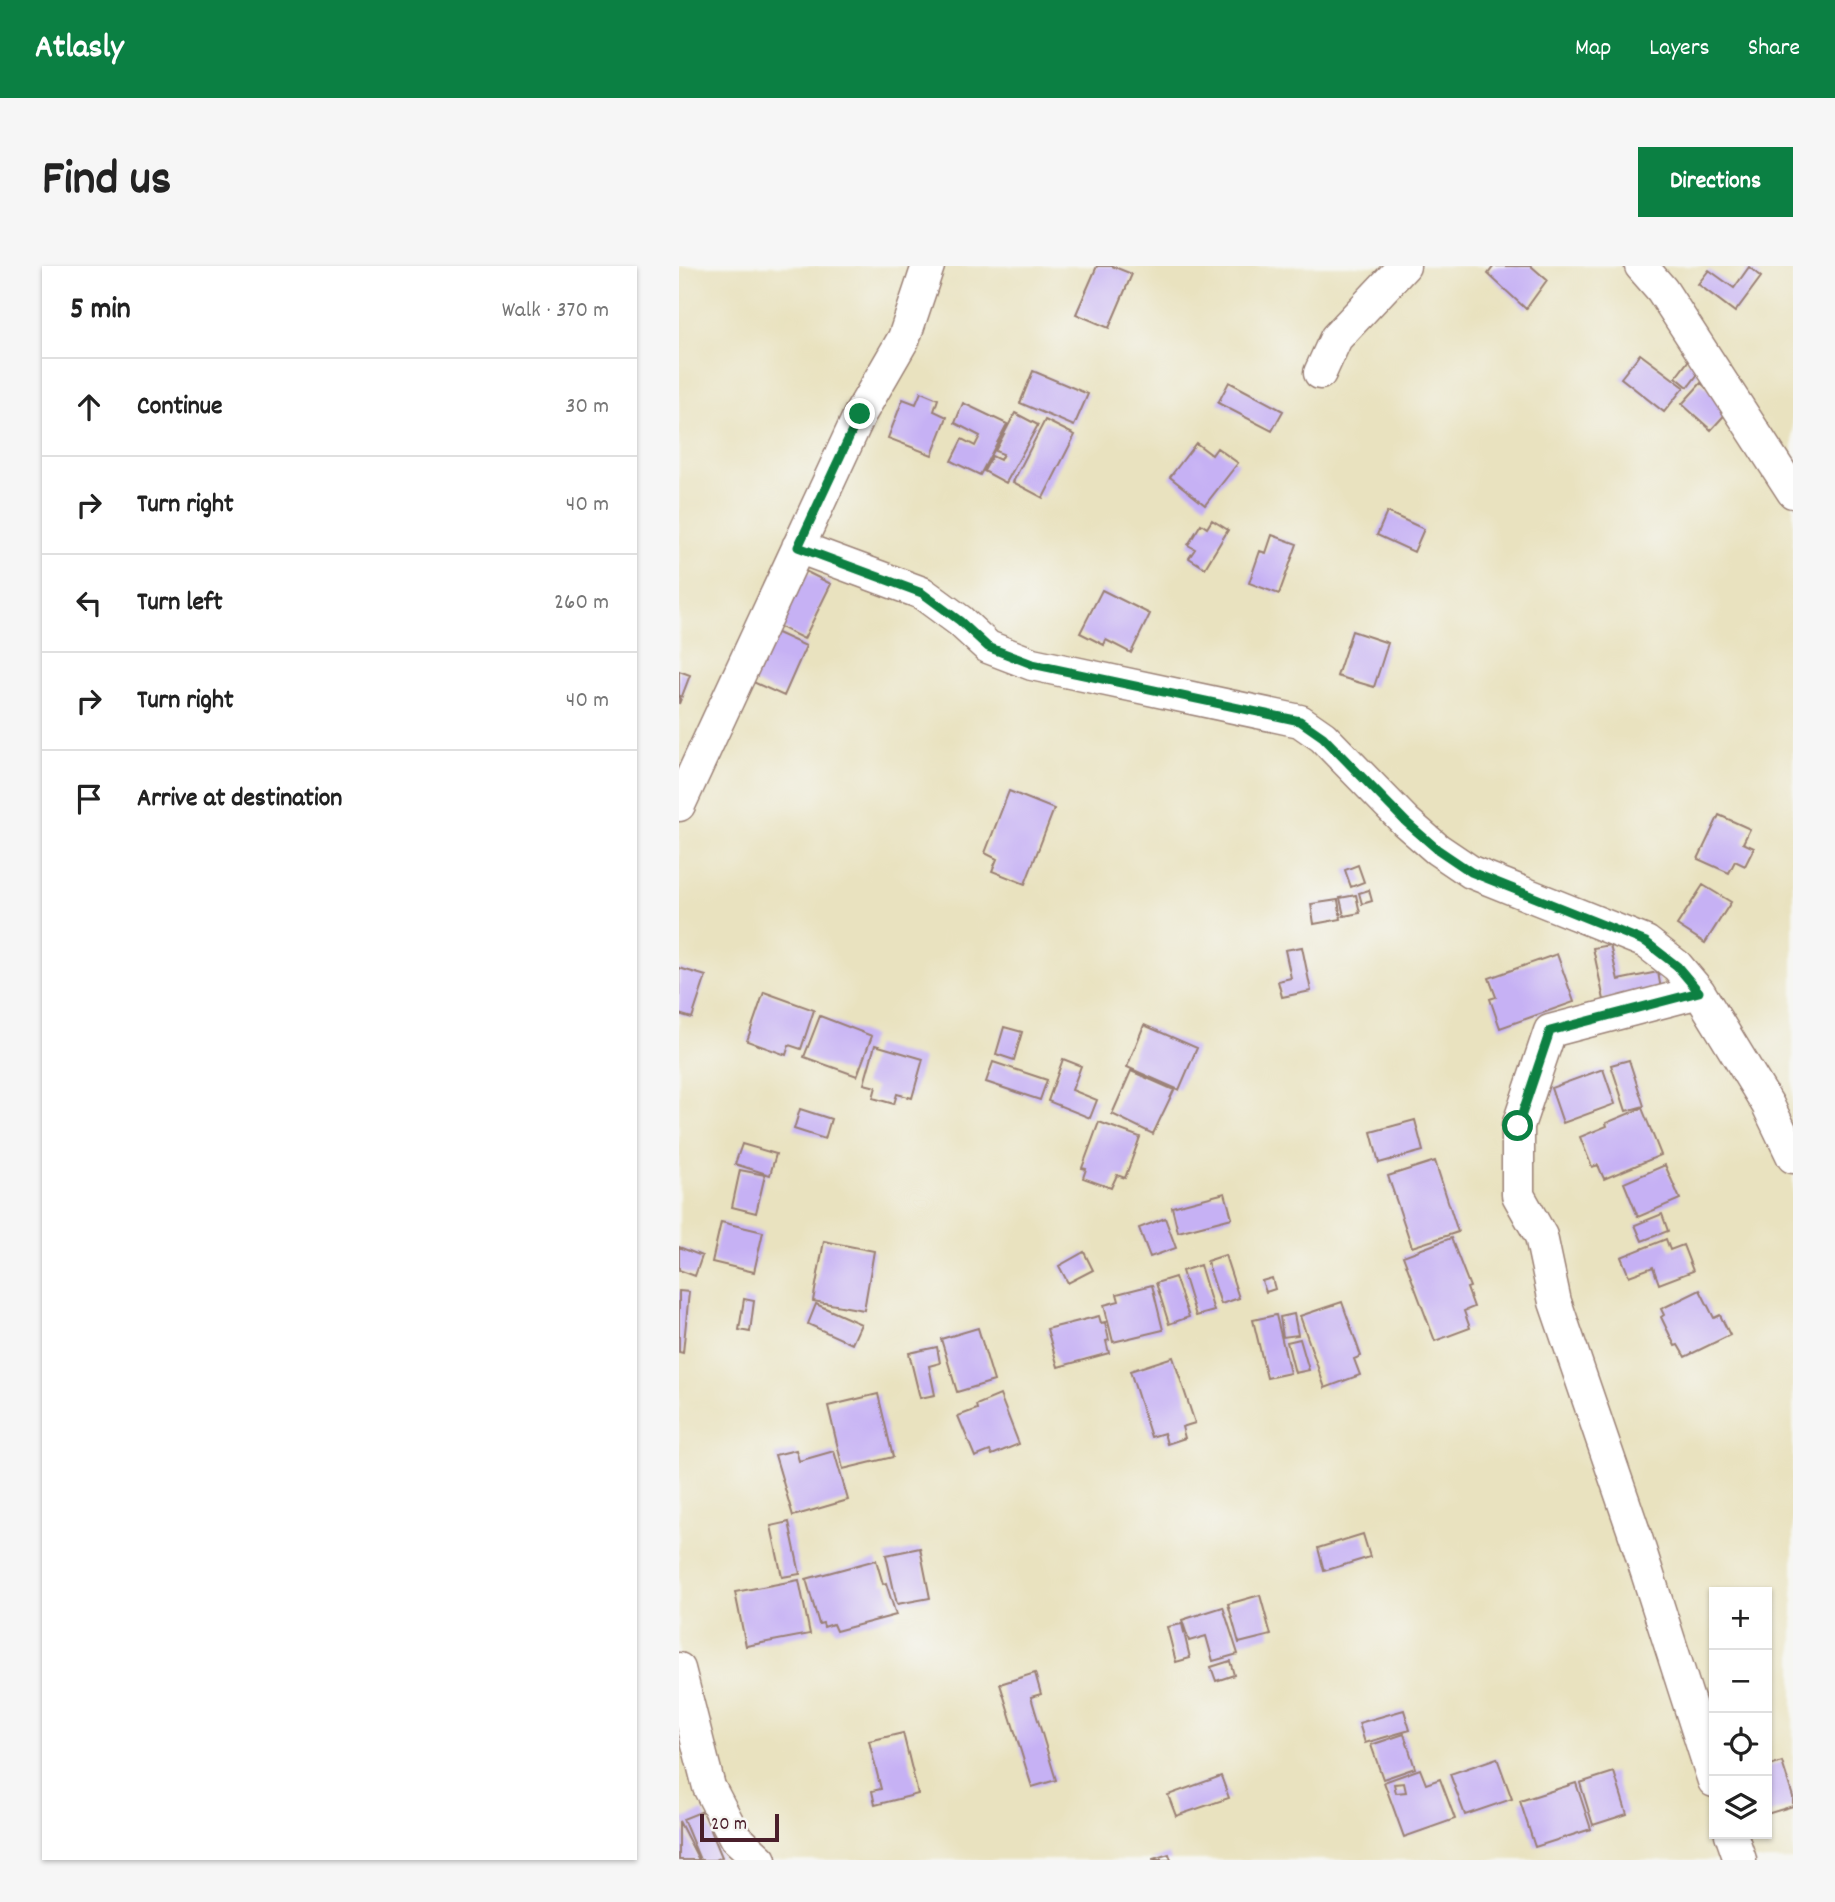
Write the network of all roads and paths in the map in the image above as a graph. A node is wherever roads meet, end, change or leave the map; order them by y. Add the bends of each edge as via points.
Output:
1 (928, 266) edge
2 (1404, 266) edge
3 (1641, 266) edge
4 (1320, 373) dead end
5 (1793, 492) edge
6 (798, 547) junction
7 (679, 805) edge
8 (1699, 992) junction
9 (1793, 1157) edge
10 (679, 1669) edge
11 (1712, 1776) edge
12 (1733, 1839) edge
13 (760, 1860) edge
14 (1740, 1860) edge

1 - 6 street via 904,338 860,414
2 - 4 street via 1336,338
3 - 5 street via 1662,290
6 - 7 street
6 - 8 street via 922,593 988,647 1032,664 1300,721 1323,737 1437,849 1471,872 1646,942 1677,966
8 - 9 street via 1768,1105
8 - 11 street via 1550,1031 1518,1126 1518,1195 1541,1236 1555,1302
10 - 13 street via 709,1787 735,1837
12 - 14 street

